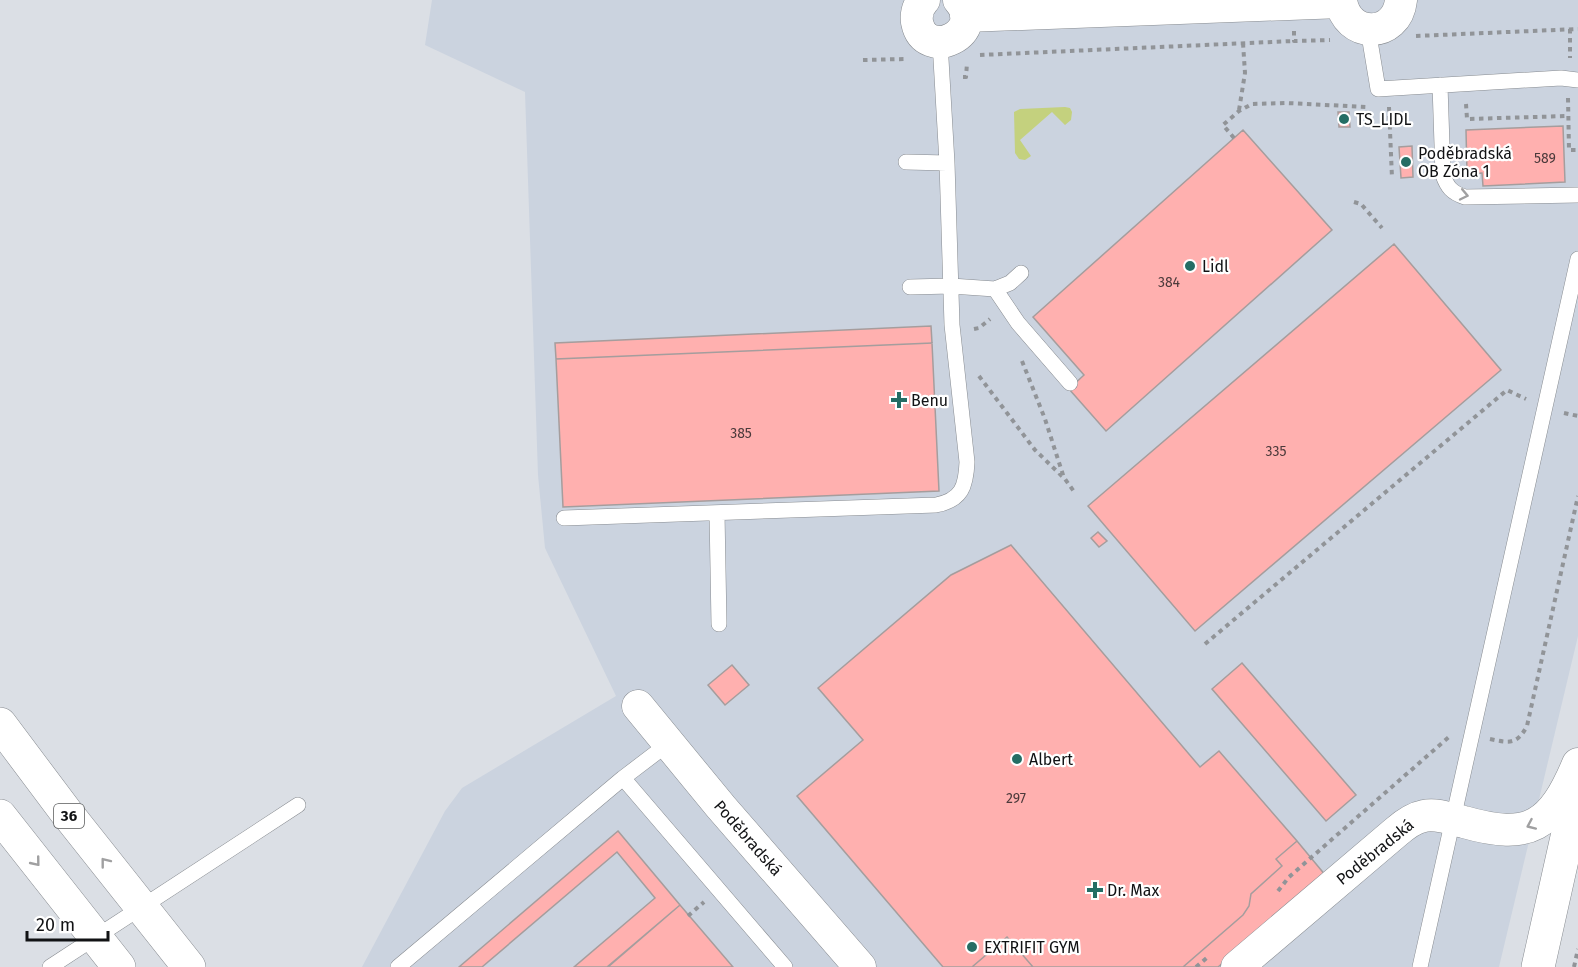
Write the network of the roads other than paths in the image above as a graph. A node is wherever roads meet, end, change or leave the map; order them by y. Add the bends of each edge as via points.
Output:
1 (924, 0) edge
2 (1401, 0) edge
3 (1341, 1) edge
4 (963, 8) edge
5 (1368, 29) junction
6 (939, 42) junction
7 (1440, 85) junction
8 (1577, 88) edge
9 (906, 162) dead end
10 (947, 163) junction
11 (1578, 195) edge
12 (1578, 259) edge
13 (1021, 273) dead end
14 (951, 286) junction
15 (910, 287) dead end
16 (995, 289) junction
17 (1070, 382) dead end
18 (717, 513) junction
19 (564, 518) dead end
20 (719, 624) dead end
21 (638, 706) dead end
22 (0, 724) edge
23 (669, 742) junction
24 (1578, 764) edge
25 (623, 778) junction
26 (1578, 788) edge
27 (298, 805) dead end
28 (0, 816) edge
29 (1452, 819) junction
30 (141, 908) junction
31 (95, 937) junction
32 (50, 967) edge
33 (119, 967) edge
34 (189, 967) edge
35 (398, 967) edge
36 (785, 967) edge
37 (860, 967) edge
38 (1237, 967) edge
39 (1420, 967) edge
40 (1538, 967) edge

1 - 6 street via 918,11 918,26 926,37
2 - 5 street via 1398,14 1388,25
3 - 4 street
3 - 5 street via 1346,17
4 - 6 street via 965,24 956,38
5 - 7 lane via 1378,89
6 - 10 lane
7 - 8 lane via 1565,78
7 -> 11 lane via 1443,175 1453,192 1465,197
9 - 10 lane
10 - 14 lane
12 - 29 lane
13 - 16 lane
14 - 15 lane
14 - 16 lane
14 - 18 lane via 966,477 963,488 951,500 936,505
16 - 17 lane via 1018,323
18 - 19 lane
18 - 20 lane
21 - 23 street, Poděbradská
30 -> 22 main road, 36
23 - 25 lane
23 - 37 street, Poděbradská
24 -> 29 street, Poděbradská via 1554,809 1533,825 1520,830 1496,830
25 - 35 lane
25 - 36 lane
26 - 40 main road
27 - 30 lane
28 -> 31 main road
29 - 38 street, Poděbradská via 1429,815 1405,824
29 - 39 lane
30 - 31 lane
30 - 34 main road, 36
31 - 32 lane
31 - 33 main road

